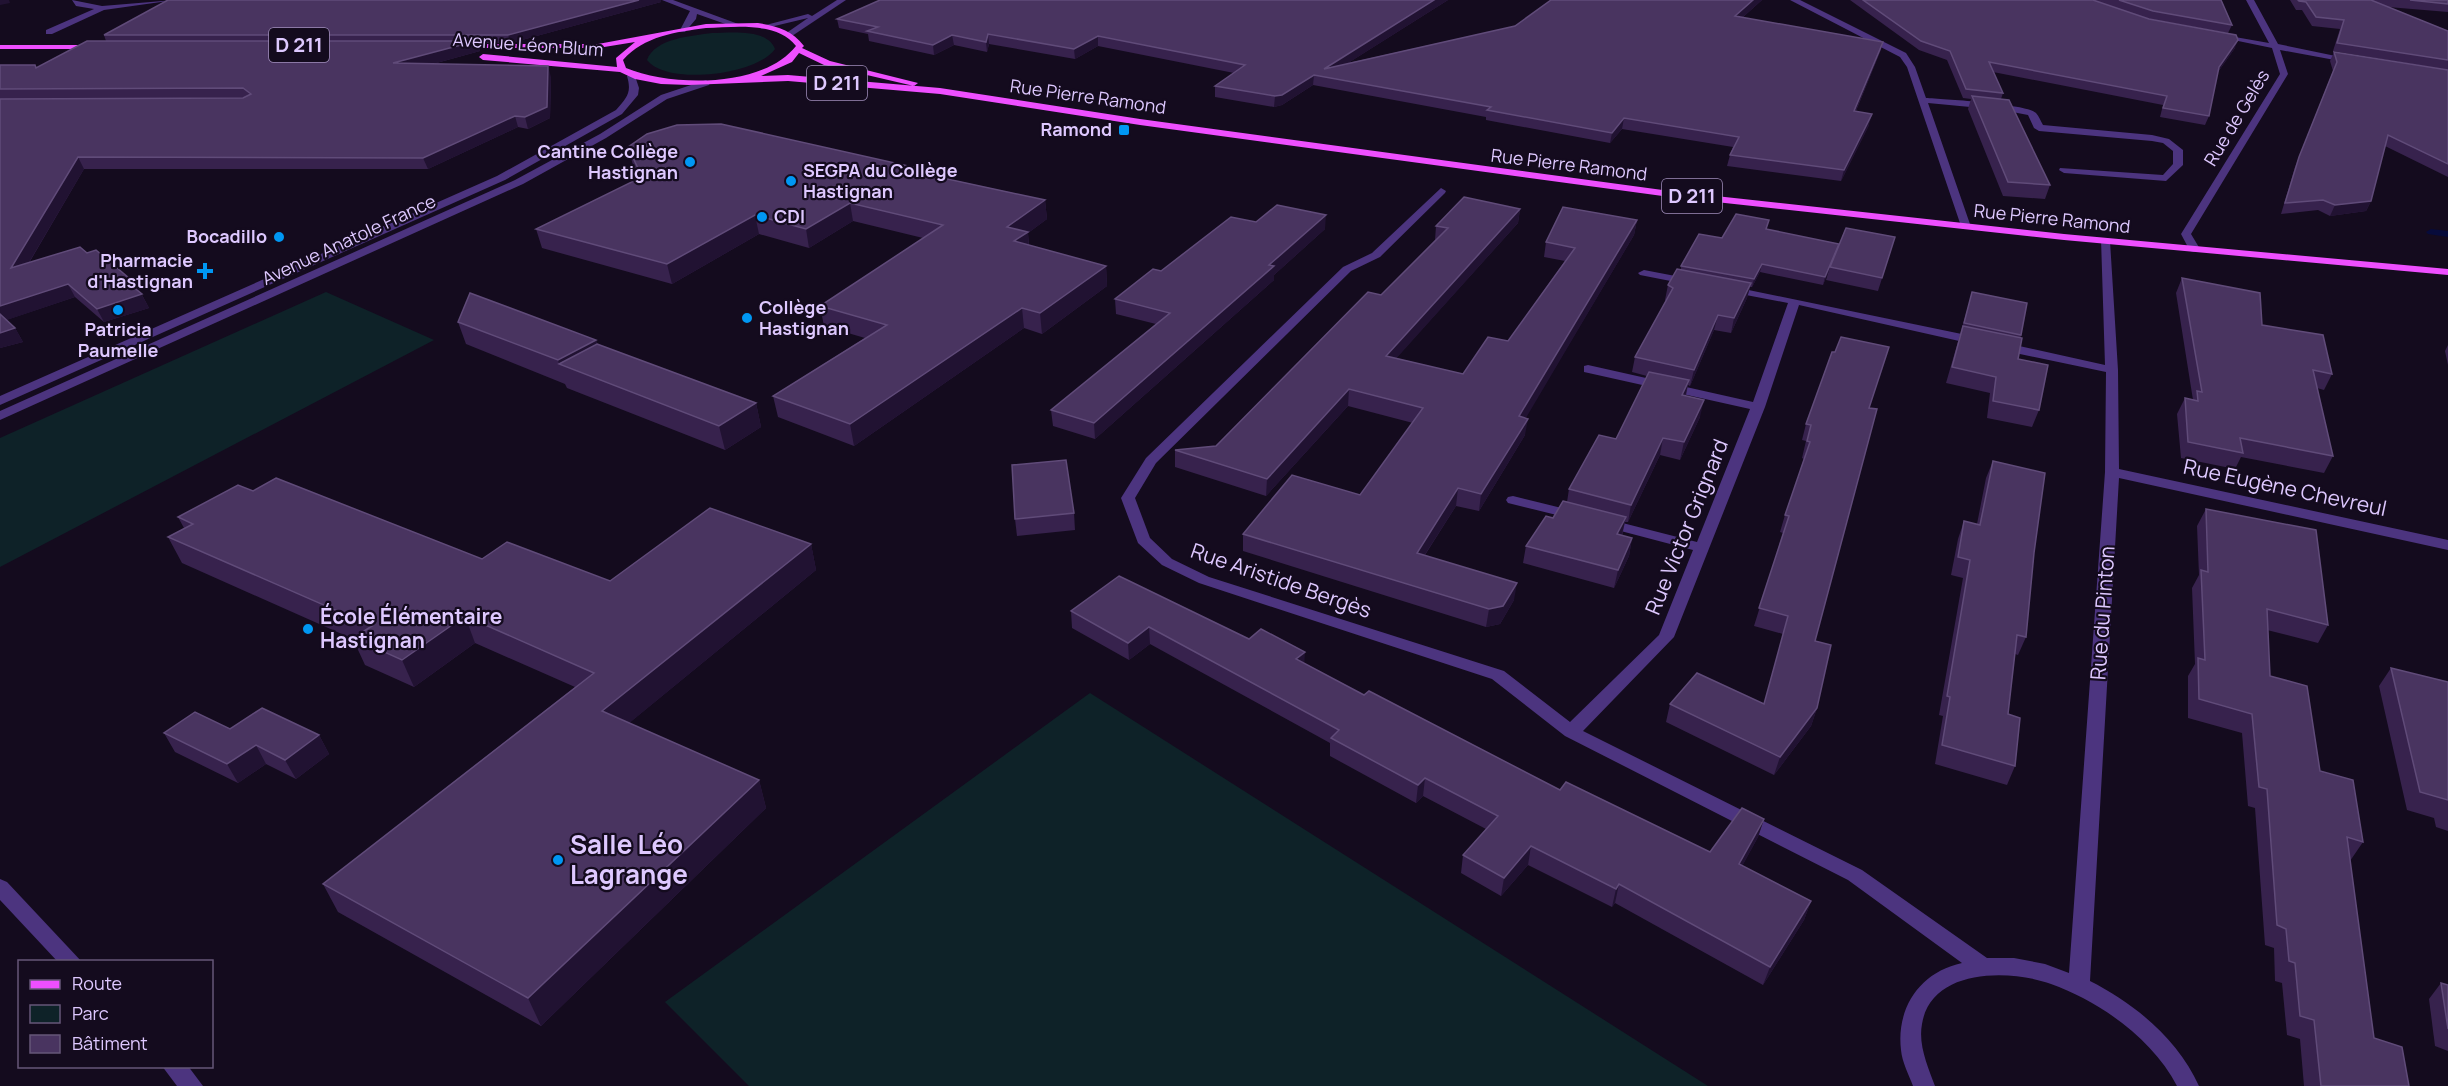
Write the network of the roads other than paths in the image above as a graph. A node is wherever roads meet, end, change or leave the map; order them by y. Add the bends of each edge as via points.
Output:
1 (76, 0) edge
2 (171, 0) edge
3 (666, 0) edge
4 (842, 0) edge
5 (1794, 0) edge
6 (2250, 0) edge
7 (102, 8) junction
8 (694, 11) junction
9 (817, 14) junction
10 (737, 25) junction
11 (762, 27) junction
12 (682, 30) junction
13 (49, 32) dead end
14 (663, 34) junction
15 (789, 34) junction
16 (2208, 35) edge
17 (447, 46) edge
18 (2275, 46) junction
19 (0, 47) edge
20 (799, 50) junction
21 (0, 55) edge
22 (455, 56) edge
23 (467, 56) edge
24 (478, 57) edge
25 (2366, 62) edge
26 (627, 73) junction
27 (733, 79) junction
28 (706, 83) junction
29 (940, 91) junction
30 (1922, 100) junction
31 (2064, 170) dead end
32 (1441, 191) dead end
33 (1966, 226) junction
34 (2105, 241) junction
35 (2194, 249) junction
36 (2448, 272) edge
37 (1644, 273) dead end
38 (1795, 301) junction
39 (1588, 369) dead end
40 (2112, 370) junction
41 (0, 401) edge
42 (1758, 407) junction
43 (0, 416) edge
44 (2112, 472) junction
45 (1513, 500) dead end
46 (2448, 544) edge
47 (1703, 548) junction
48 (1571, 732) junction
49 (0, 887) edge
50 (70, 960) edge
51 (1982, 966) junction
52 (2079, 985) junction
53 (175, 1068) edge
54 (192, 1086) edge
55 (1924, 1086) edge
56 (2188, 1086) edge

1 - 7 street
2 - 7 street
3 - 8 street
4 - 9 street
5 - 30 street via 1902,55 1911,67
6 - 18 street, Rue de Gelès
7 - 13 street
8 - 10 street
8 - 12 street
9 - 11 street
9 - 15 street
10 - 11 main road
10 - 12 main road
11 - 15 main road
12 - 14 main road
14 - 17 main road, Avenue Léon Blum via 588,46
14 - 26 main road via 626,51 619,60
15 - 20 main road via 797,39
16 - 18 street
18 - 25 street
18 - 35 street, Rue de Gelès via 2284,74 2186,234
19 - 21 main road via 101,51
20 - 27 main road via 778,66
20 - 29 main road, Rue Pierre Ramond / D 211 via 827,63
22 - 23 main road, Avenue Léon Blum
24 - 26 main road, Avenue Léon Blum via 543,60
26 - 28 main road, Avenue Léon Blum via 668,83
26 - 41 street, Avenue Anatole France via 635,88 634,95 619,112 501,178
27 - 28 main road, Avenue Léon Blum
27 - 29 main road, Rue Pierre Ramond / D 211 via 788,78
28 - 43 street, Avenue Anatole France via 664,97 519,182
29 - 33 main road, Rue Pierre Ramond / D 211 via 1510,174
30 - 31 street via 2002,107 2032,113 2039,128 2152,138 2166,141 2178,150 2178,165 2166,178
30 - 33 street
32 - 48 street, Rue Aristide Bergès via 1376,255 1347,269 1151,460 1128,498 1143,540 1167,562 1204,580 1498,675
33 - 34 main road, Rue Pierre Ramond / D 211
34 - 35 main road, Rue Pierre Ramond / D 211
34 - 40 street, Rue du Pinton
35 - 36 main road, Rue Pierre Ramond / D 211
37 - 38 street
38 - 40 street
38 - 42 street, Rue Victor Grignard
39 - 42 street
40 - 44 street, Rue du Pinton
42 - 47 street, Rue Victor Grignard
44 - 46 street, Rue Eugène Chevreul
44 - 52 street, Rue du Pinton
45 - 47 street
47 - 48 street, Rue Victor Grignard via 1666,637
48 - 51 street via 1855,875
49 - 50 street
51 - 52 street via 2012,966
51 - 55 street via 1952,973 1929,988 1914,1009 1910,1036 1915,1067
52 - 56 street via 2122,1010 2158,1043
53 - 54 street

